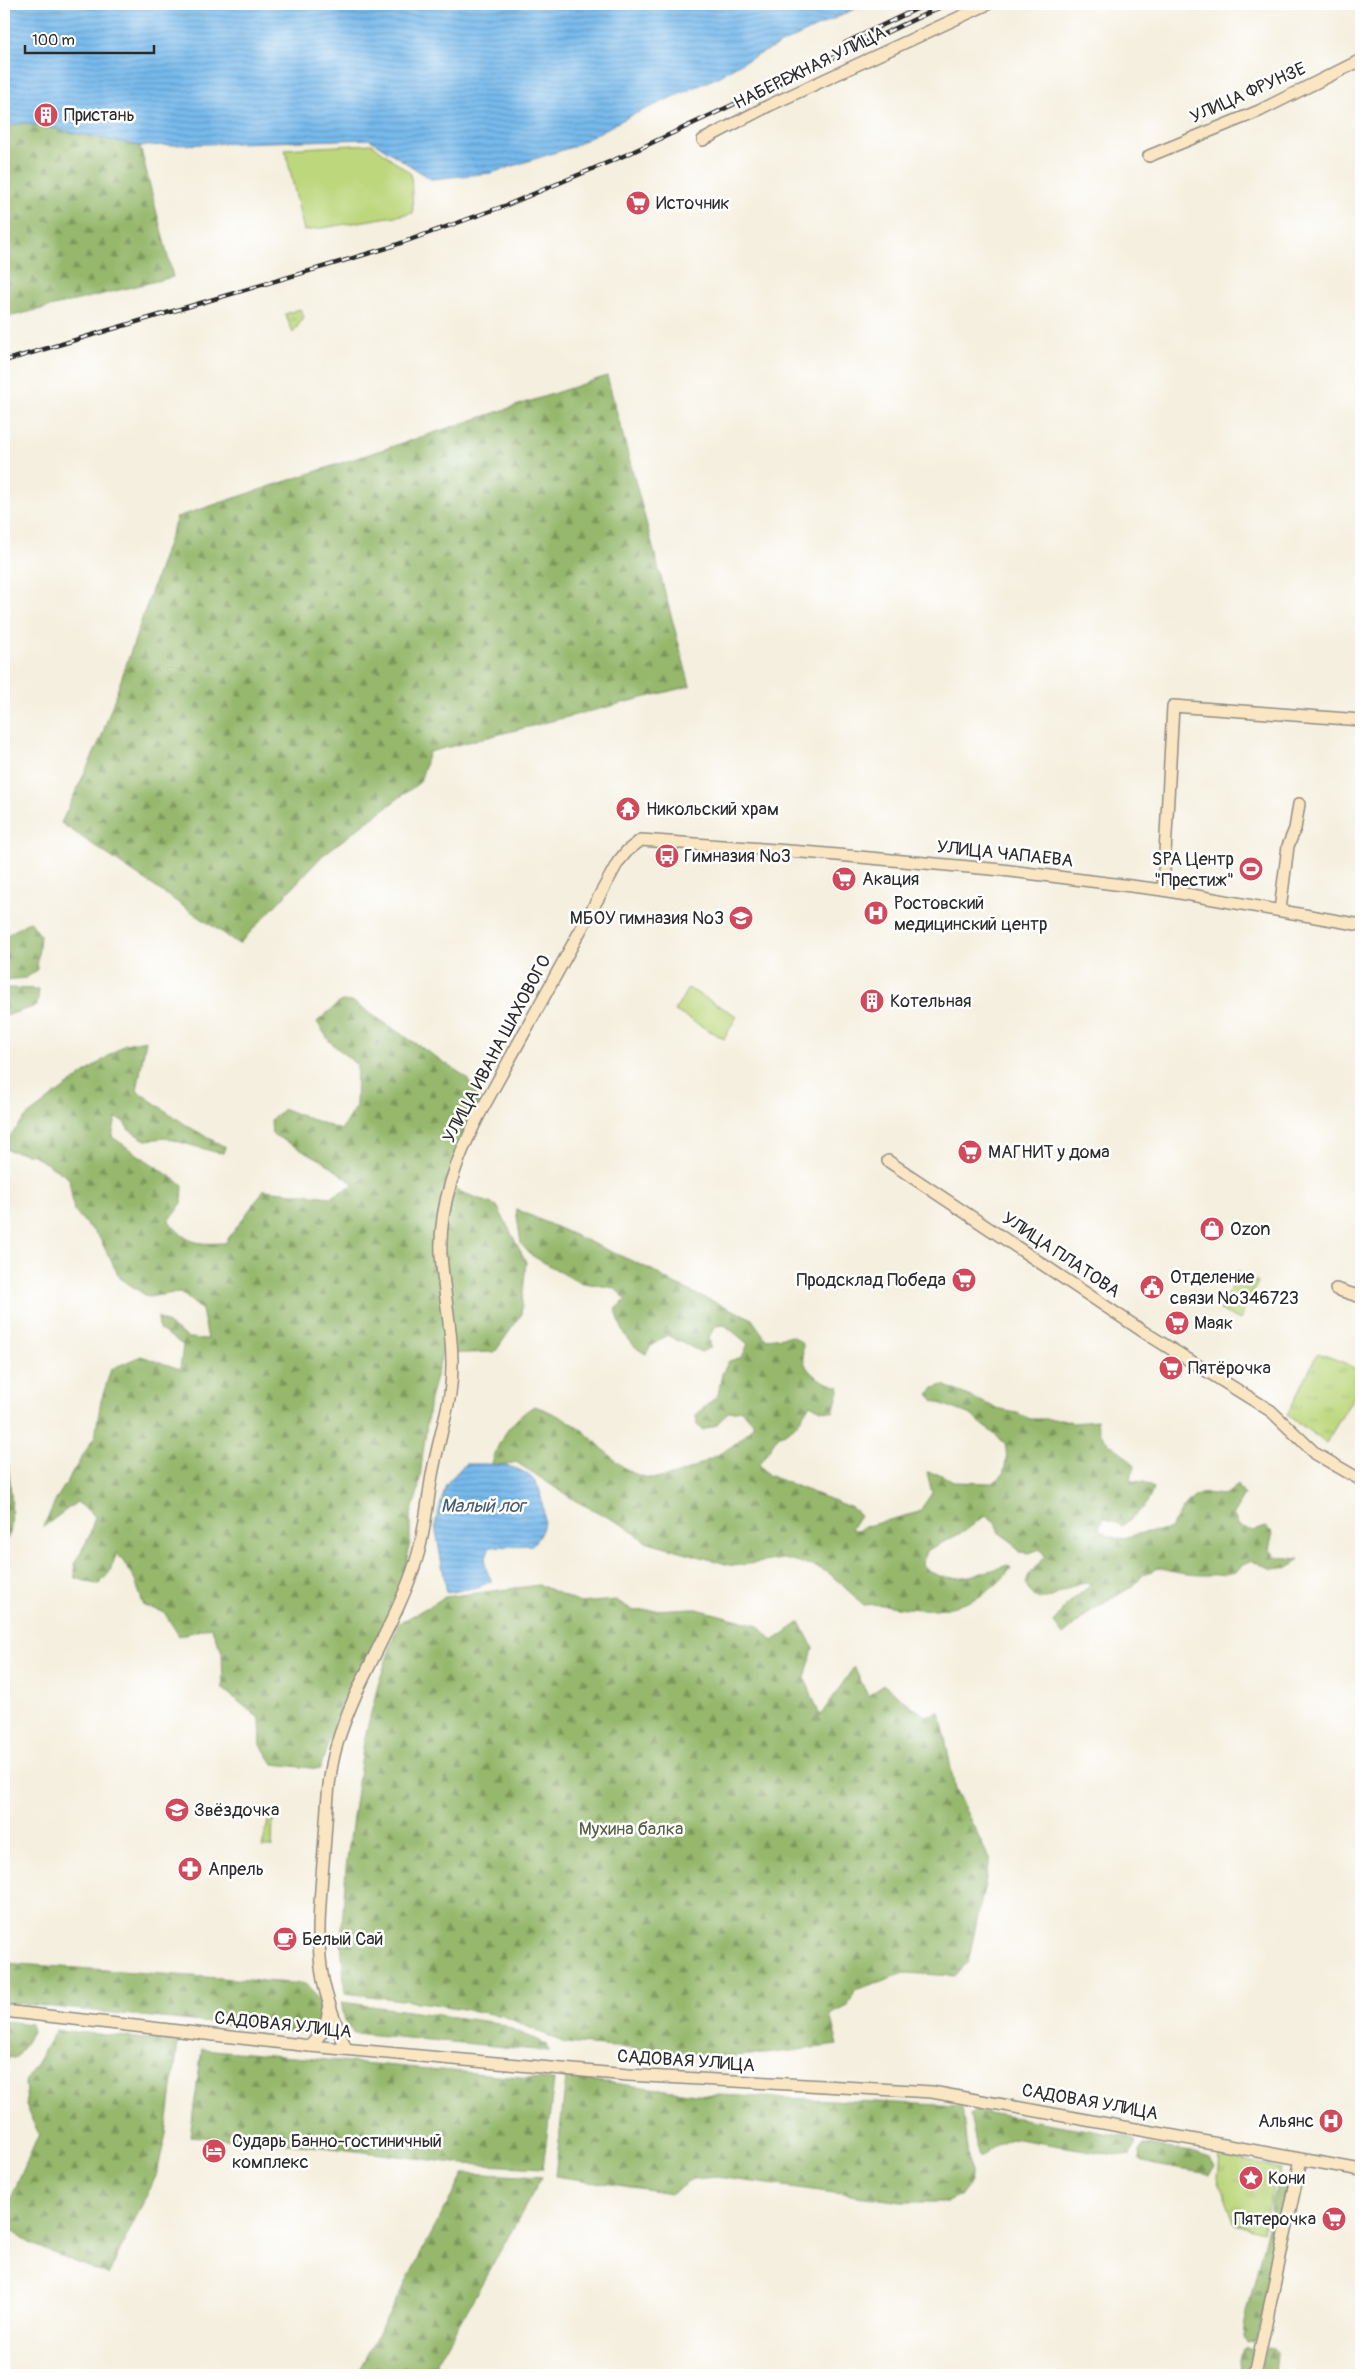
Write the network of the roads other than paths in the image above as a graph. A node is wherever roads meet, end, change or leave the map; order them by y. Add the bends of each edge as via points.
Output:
1 (988, 4) edge
2 (1361, 60) edge
3 (703, 140) dead end
4 (1149, 156) dead end
5 (1361, 720) edge
6 (1299, 804) dead end
7 (641, 840) joint
8 (1163, 890) junction
9 (1280, 910) junction
10 (1361, 925) edge
11 (888, 1161) dead end
12 (1336, 1289) dead end
13 (1361, 1297) edge
14 (1361, 1480) edge
15 (329, 2008) junction
16 (4, 2011) edge
17 (310, 2046) junction
18 (346, 2049) junction
19 (1301, 2159) junction
20 (1361, 2170) edge
21 (1255, 2375) edge

1 - 3 main road, НАБЕРЕЖНАЯ УЛИЦА via 768,106
2 - 4 main road, УЛИЦА ФРУНЗЕ via 1259,111
5 - 8 main road via 1173,706
6 - 9 main road via 1288,846
7 - 8 main road, УЛИЦА ЧАПАЕВА via 915,861
7 - 15 main road, УЛИЦА ИВАНА ШАХОВОГО via 618,862 479,1115 452,1178 442,1224 453,1358 450,1393 418,1550 402,1598 337,1744 330,1781 320,1914 320,1960
8 - 9 main road, УЛИЦА ЧАПАЕВА
9 - 10 main road, УЛИЦА ЧАПАЕВА
11 - 14 main road, УЛИЦА ПЛАТОВА via 1144,1332 1271,1411 1316,1454
12 - 13 main road
15 - 17 main road via 325,2029
15 - 18 main road, УЛИЦА ИВАНА ШАХОВОГО
16 - 17 main road, САДОВАЯ УЛИЦА
17 - 18 main road, САДОВАЯ УЛИЦА
18 - 19 main road, САДОВАЯ УЛИЦА via 685,2079 932,2092
19 - 20 main road, САДОВАЯ УЛИЦА
19 - 21 main road

